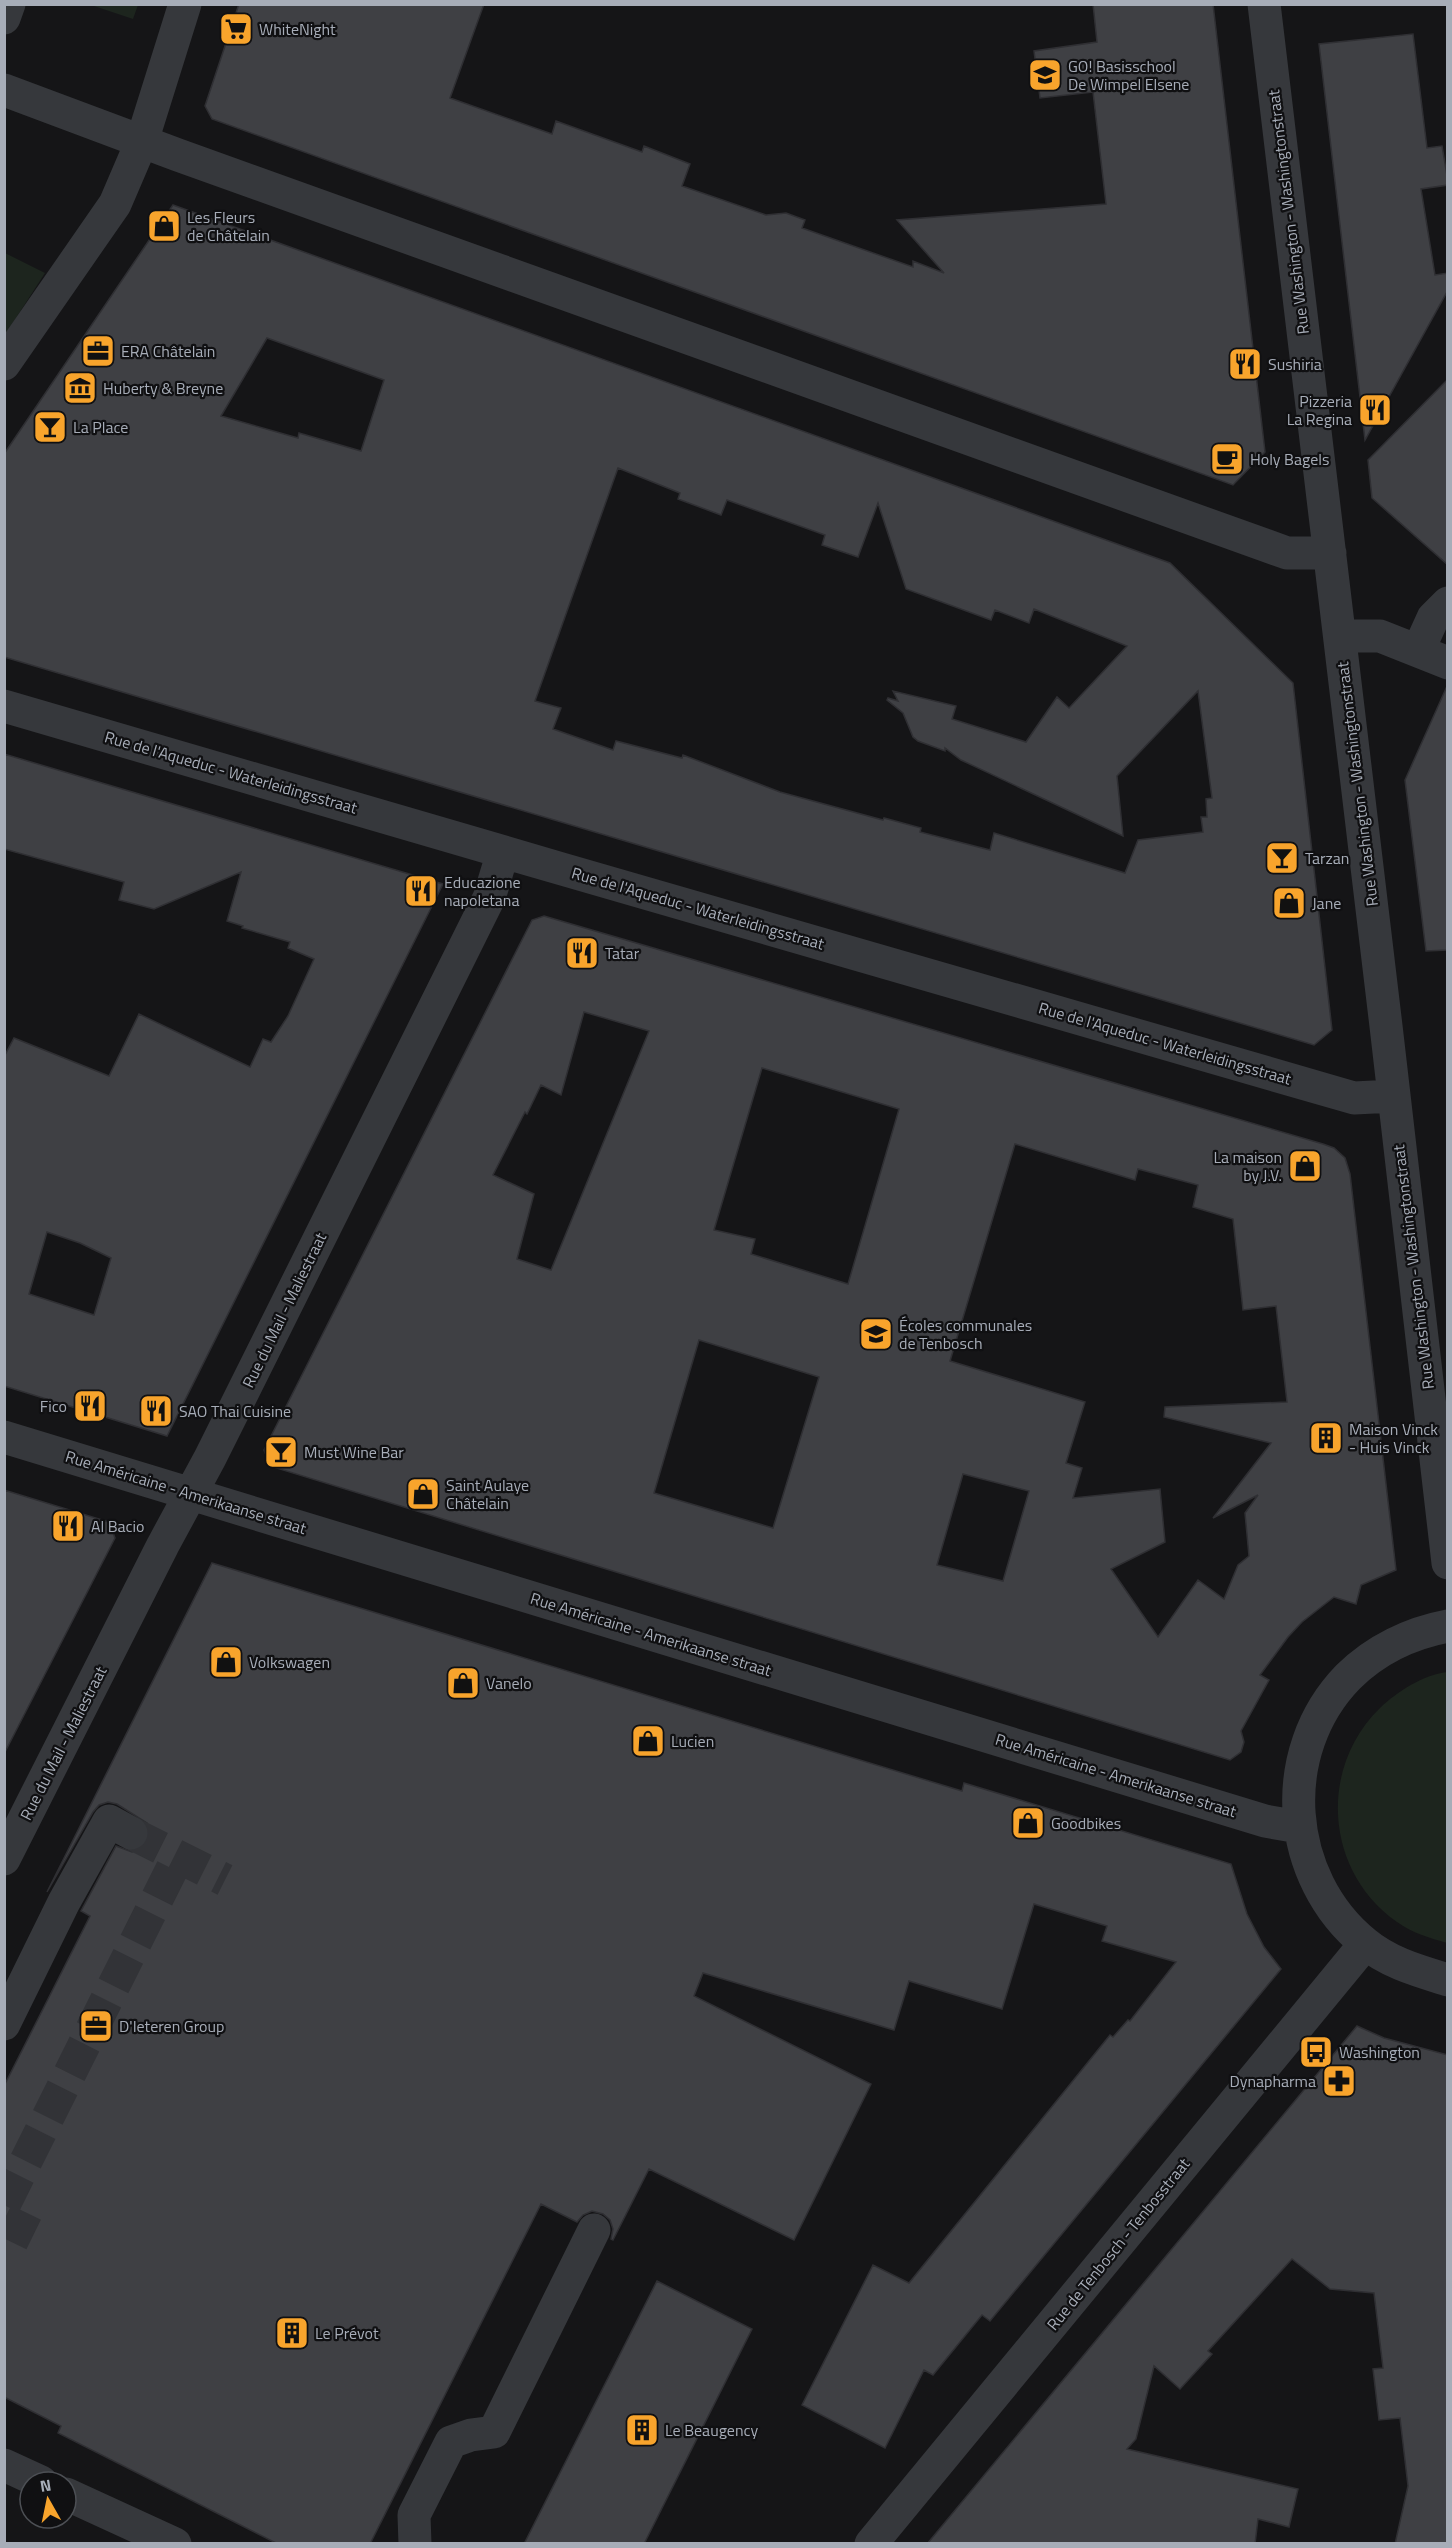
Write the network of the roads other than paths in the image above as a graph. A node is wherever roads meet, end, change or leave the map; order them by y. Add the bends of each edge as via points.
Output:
1 (9, 4) edge
2 (185, 4) edge
3 (1263, 4) edge
4 (4, 18) edge
5 (4, 90) edge
6 (142, 141) junction
7 (4, 364) edge
8 (1330, 553) junction
9 (1448, 603) edge
10 (1340, 636) junction
11 (1433, 657) edge
12 (4, 706) edge
13 (503, 852) junction
14 (1394, 1096) junction
15 (4, 1437) edge
16 (190, 1495) junction
17 (1448, 1563) edge
18 (1448, 1626) edge
19 (1299, 1827) junction
20 (131, 1833) tunnel mouth
21 (4, 1859) edge
22 (1365, 1944) junction
23 (1448, 1980) edge
24 (4, 2024) edge
25 (594, 2230) dead end
26 (4, 2465) edge
27 (18, 2471) edge
28 (78, 2500) edge
29 (175, 2544) edge
30 (415, 2544) edge
31 (871, 2544) edge

1 - 4 street
2 - 6 street
3 - 8 street, Rue Washington - Washingtonstraat
5 - 6 street
6 - 7 street via 115,204
6 - 8 street via 1276,549
8 - 10 street, Rue Washington - Washingtonstraat
9 - 11 street via 1433,618
10 - 11 street via 1380,636
10 - 14 street, Rue Washington - Washingtonstraat
12 - 13 street, Rue de l'Aqueduc - Waterleidingsstraat
13 - 14 street, Rue de l'Aqueduc - Waterleidingsstraat via 1354,1098
13 - 16 street, Rue du Mail - Maliestraat via 489,898
14 - 17 street, Rue Washington - Washingtonstraat
15 - 16 street, Rue Américaine - Amerikaanse straat
16 - 19 street, Rue Américaine - Amerikaanse straat via 1265,1821
16 - 21 street, Rue du Mail - Maliestraat
18 - 19 street via 1380,1651 1348,1677 1323,1709 1306,1746 1298,1786
19 - 22 street via 1311,1871 1334,1910
20 - 24 street via 109,1821
22 - 23 street via 1402,1966
22 - 31 street, Rue de Tenbosch - Tenbosstraat
25 - 30 street via 494,2432 451,2442 414,2515
26 - 27 street
28 - 29 street

